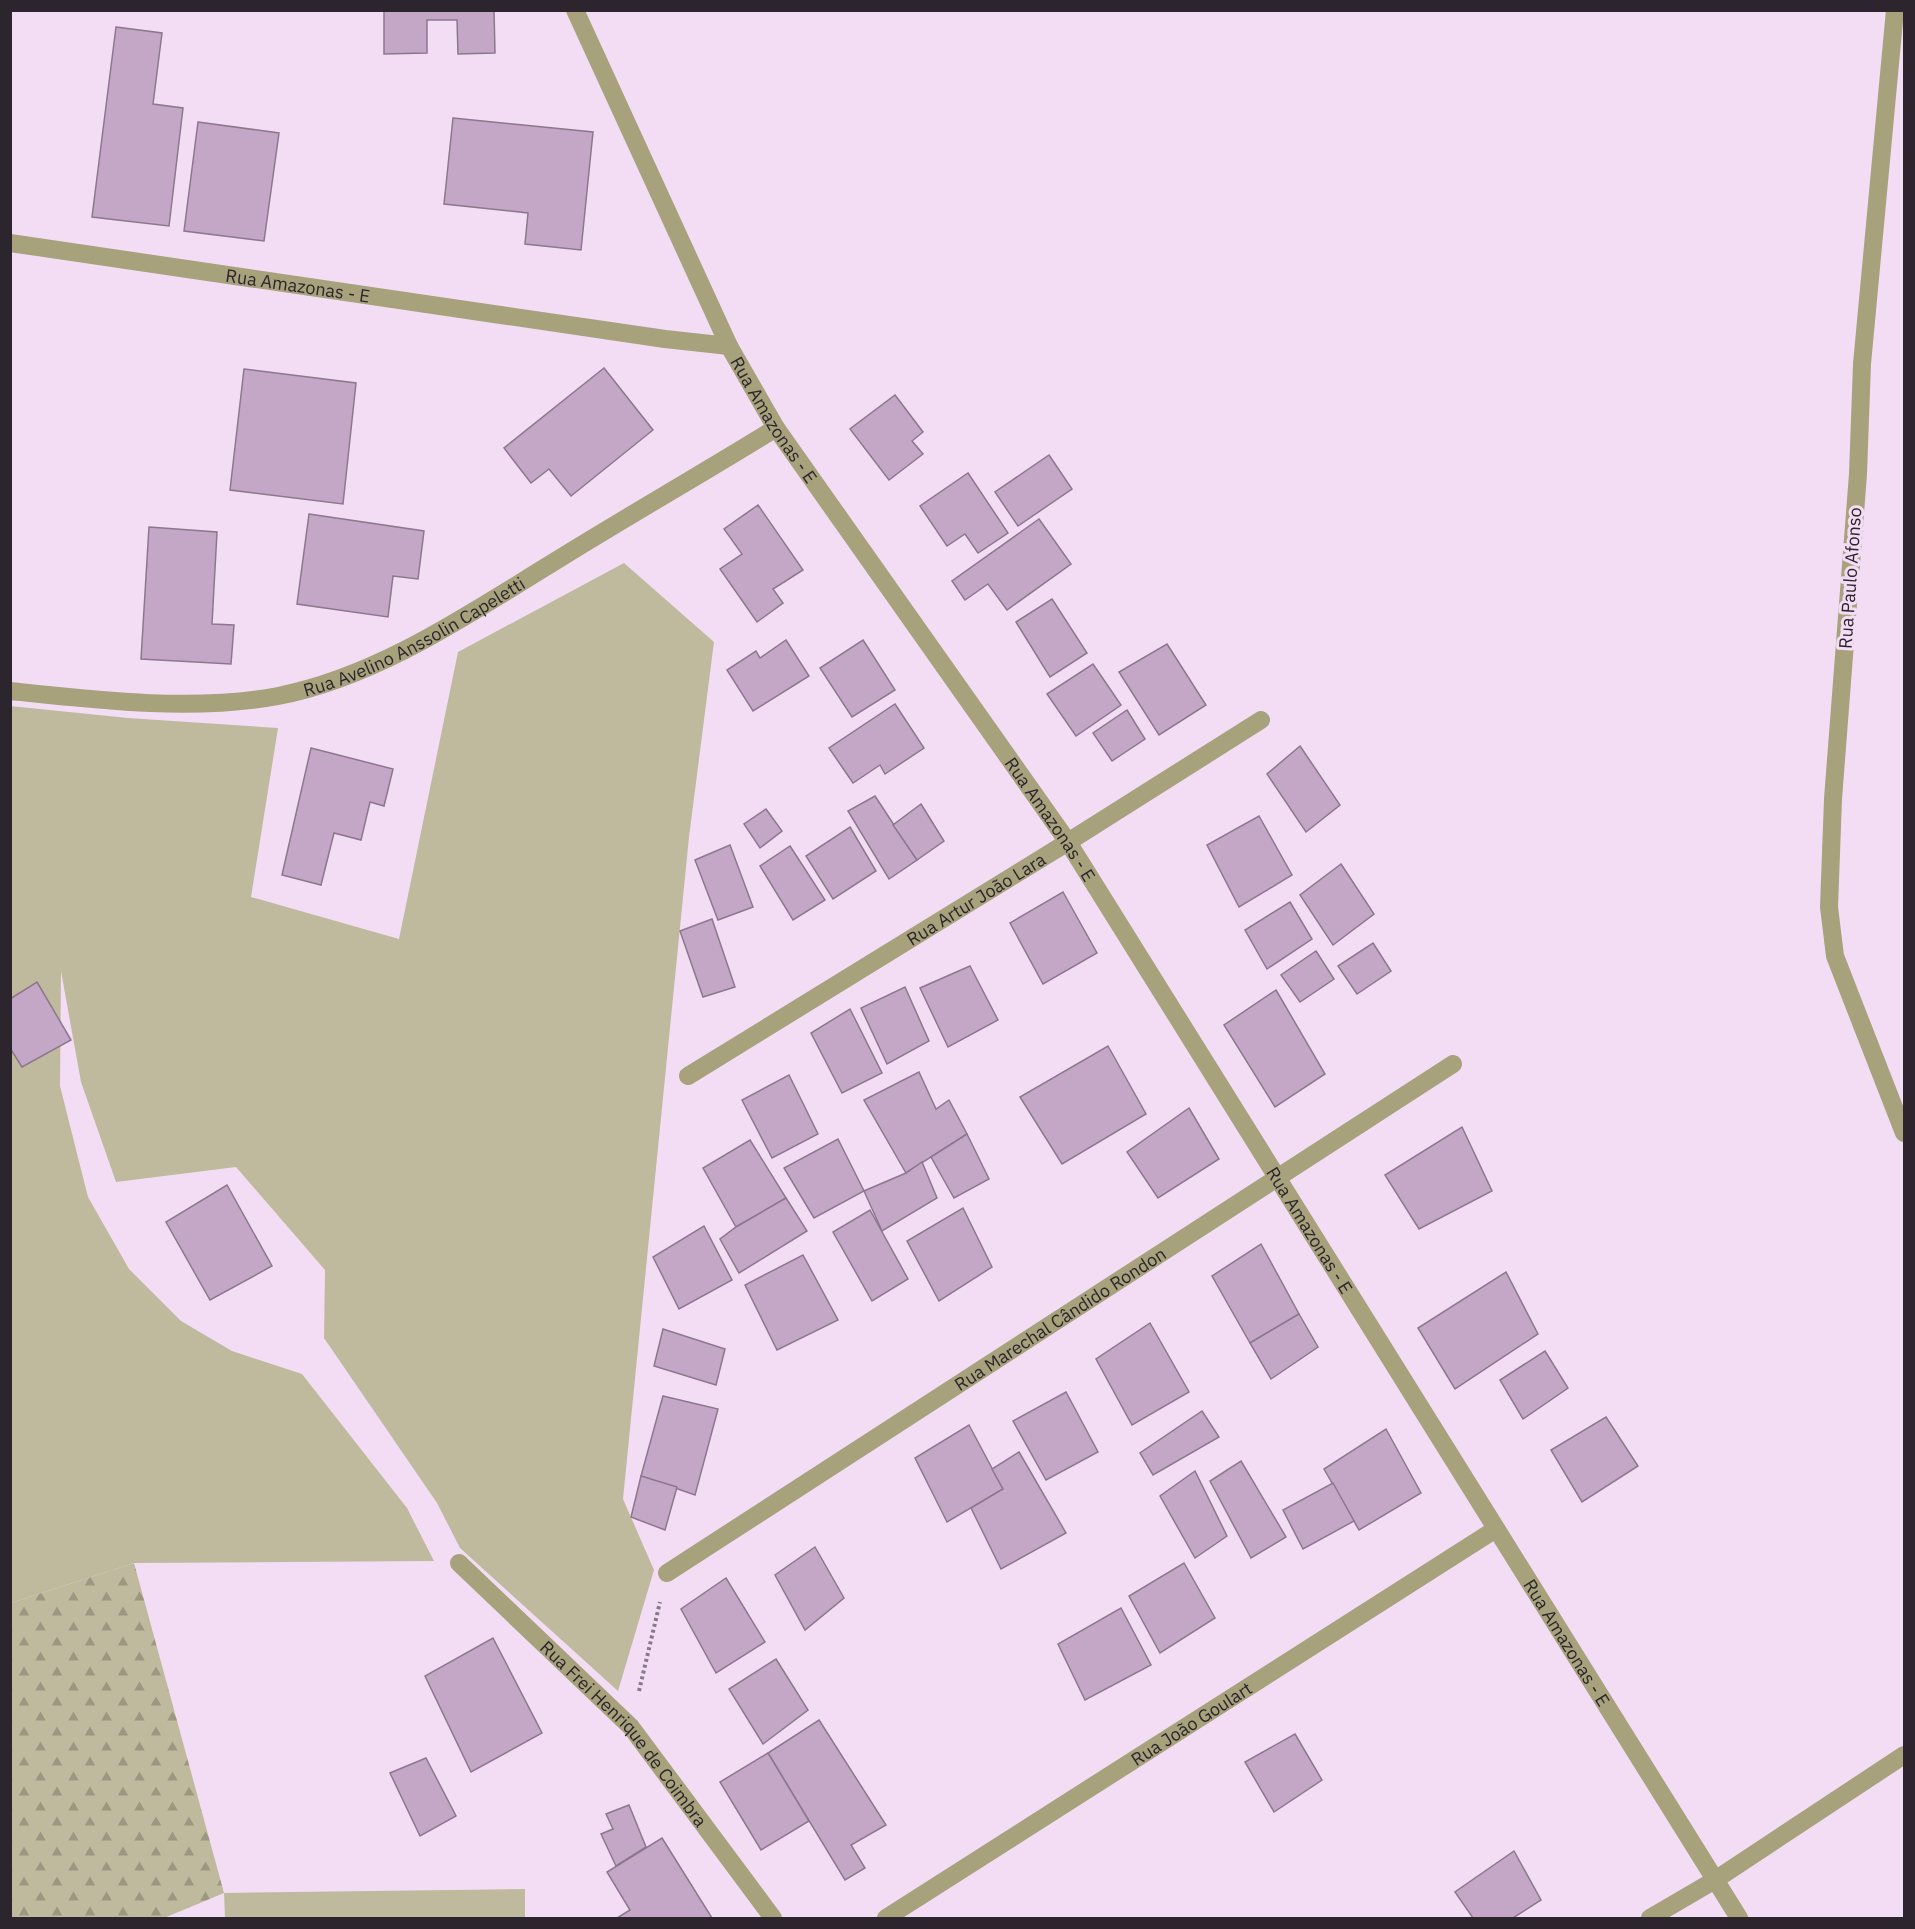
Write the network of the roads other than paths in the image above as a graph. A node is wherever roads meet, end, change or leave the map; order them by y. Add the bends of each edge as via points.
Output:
1 (575, 10) edge
2 (1895, 10) edge
3 (10, 243) edge
4 (729, 346) junction
5 (776, 428) junction
6 (10, 691) edge
7 (1261, 720) dead end
8 (1068, 842) junction
9 (1453, 1064) dead end
10 (688, 1077) dead end
11 (1905, 1133) edge
12 (1277, 1177) junction
13 (1496, 1529) junction
14 (459, 1563) dead end
15 (667, 1573) road end
16 (1905, 1755) edge
17 (1715, 1880) junction
18 (773, 1918) edge
19 (886, 1918) edge
20 (1650, 1918) edge
21 (1739, 1918) edge

1 - 4 street
2 - 11 street, Rua Paulo Afonso via 1862,364 1829,907 1835,956
3 - 4 street, Rua Amazonas - E
4 - 5 street, Rua Amazonas - E
5 - 6 street, Rua Avelino Anssolin Capeletti via 439,631 340,679 277,696 225,702 123,703
5 - 8 street, Rua Amazonas - E
7 - 8 street, Rua Artur João Lara
8 - 10 street, Rua Artur João Lara
8 - 12 street, Rua Amazonas - E
9 - 12 street, Rua Marechal Cândido Rondon
12 - 13 street, Rua Amazonas - E
12 - 15 street, Rua Marechal Cândido Rondon
13 - 17 street, Rua Amazonas - E
13 - 19 street, Rua João Goulart
14 - 18 street, Rua Frei Henrique de Coimbra via 631,1727
16 - 17 street
17 - 20 street
17 - 21 street, Rua Amazonas - E

